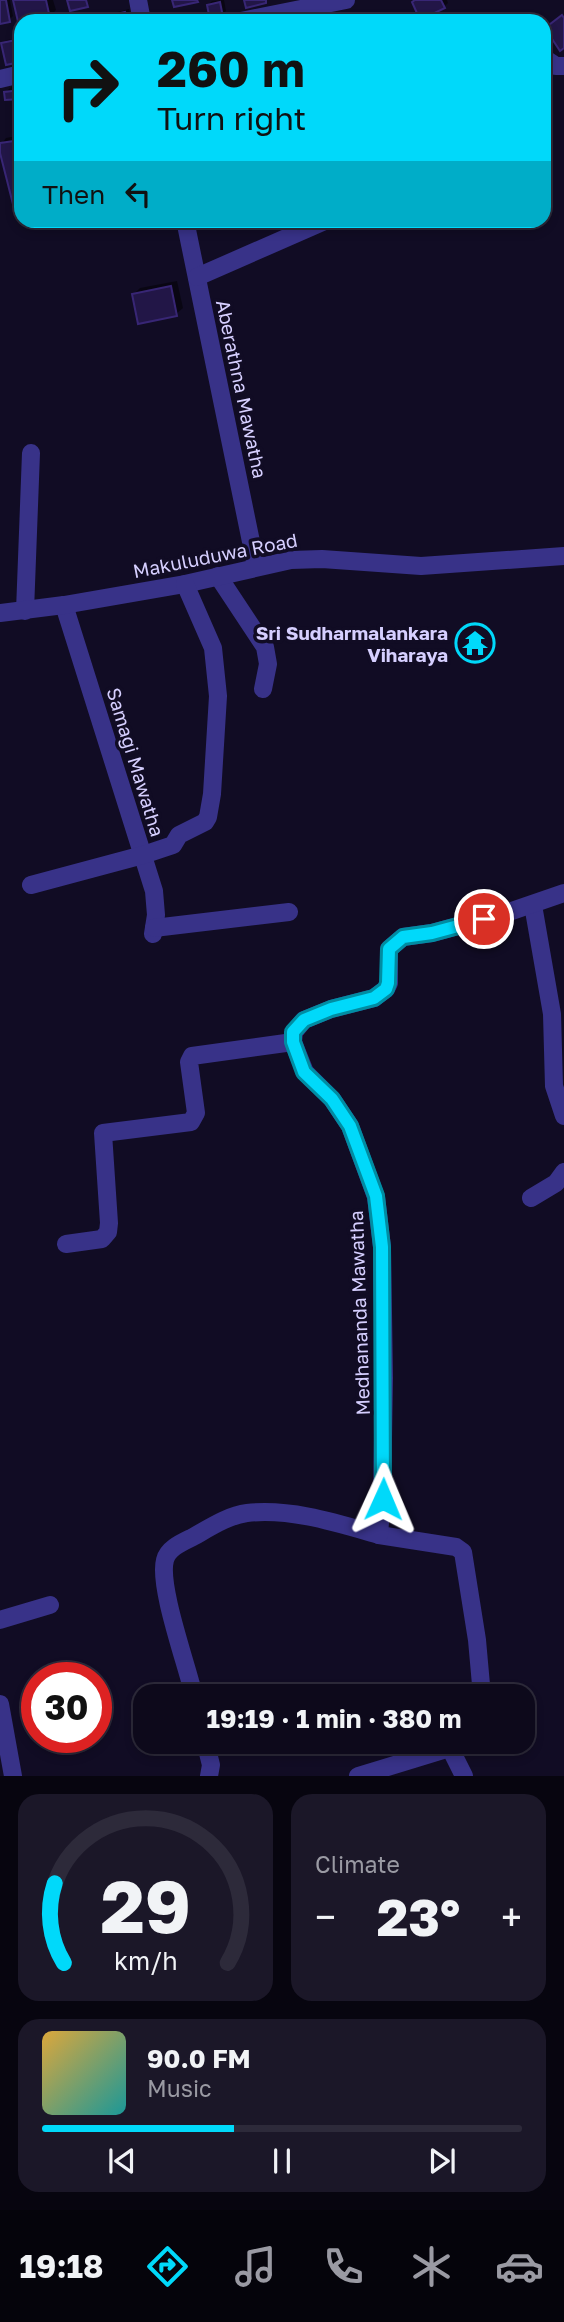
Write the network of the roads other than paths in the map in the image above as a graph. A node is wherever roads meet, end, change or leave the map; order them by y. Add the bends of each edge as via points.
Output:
1 (346, 0) edge
2 (276, 14) edge
3 (187, 228) edge
4 (309, 228) edge
5 (197, 277) junction
6 (31, 453) dead end
7 (564, 556) edge
8 (256, 566) junction
9 (218, 576) junction
10 (185, 583) junction
11 (64, 605) junction
12 (26, 611) junction
13 (0, 613) edge
14 (263, 689) dead end
15 (143, 855) junction
16 (31, 885) dead end
17 (564, 893) edge
18 (533, 905) junction
19 (289, 912) dead end
20 (293, 1042) junction
21 (564, 1116) edge
22 (564, 1172) edge
23 (531, 1198) dead end
24 (66, 1244) dead end
25 (379, 1535) junction
26 (50, 1605) dead end
27 (0, 1620) edge
28 (191, 1684) edge
29 (481, 1684) edge
30 (0, 1704) edge
31 (208, 1754) edge
32 (427, 1754) edge
33 (458, 1754) edge
34 (13, 1776) edge
35 (209, 1776) edge
36 (358, 1776) edge
37 (464, 1776) edge

1 - 2 street
3 - 5 street, Aberathna Mawatha
4 - 5 street
5 - 8 street, Aberathna Mawatha
6 - 12 street
7 - 8 street, Makuluduwa Road via 421,566 322,559
8 - 9 street, Makuluduwa Road
9 - 10 street, Makuluduwa Road
9 - 14 street via 265,646 268,664
10 - 11 street, Makuluduwa Road
10 - 15 street via 213,648 218,696 210,812 205,822 183,832 173,845
11 - 12 street, Makuluduwa Road
11 - 15 street, Samagi Mawatha
12 - 13 street, Makuluduwa Road
15 - 16 street
15 - 19 street, Samagi Mawatha via 154,891 154,931
17 - 18 street
18 - 20 street via 403,937 389,949 386,989 374,998 304,1020 293,1032
18 - 21 street via 552,1014 554,1086
20 - 24 street via 192,1056 196,1113 191,1122 103,1133 108,1232 102,1239
20 - 25 street, Medhananda Mawatha via 304,1072 332,1099 350,1126 376,1196 382,1247 384,1378
22 - 23 street via 556,1183
25 - 28 street via 300,1516 246,1513 168,1552 164,1575
25 - 29 street via 463,1552
26 - 27 street
30 - 34 street
31 - 35 street
32 - 36 street
33 - 37 street

